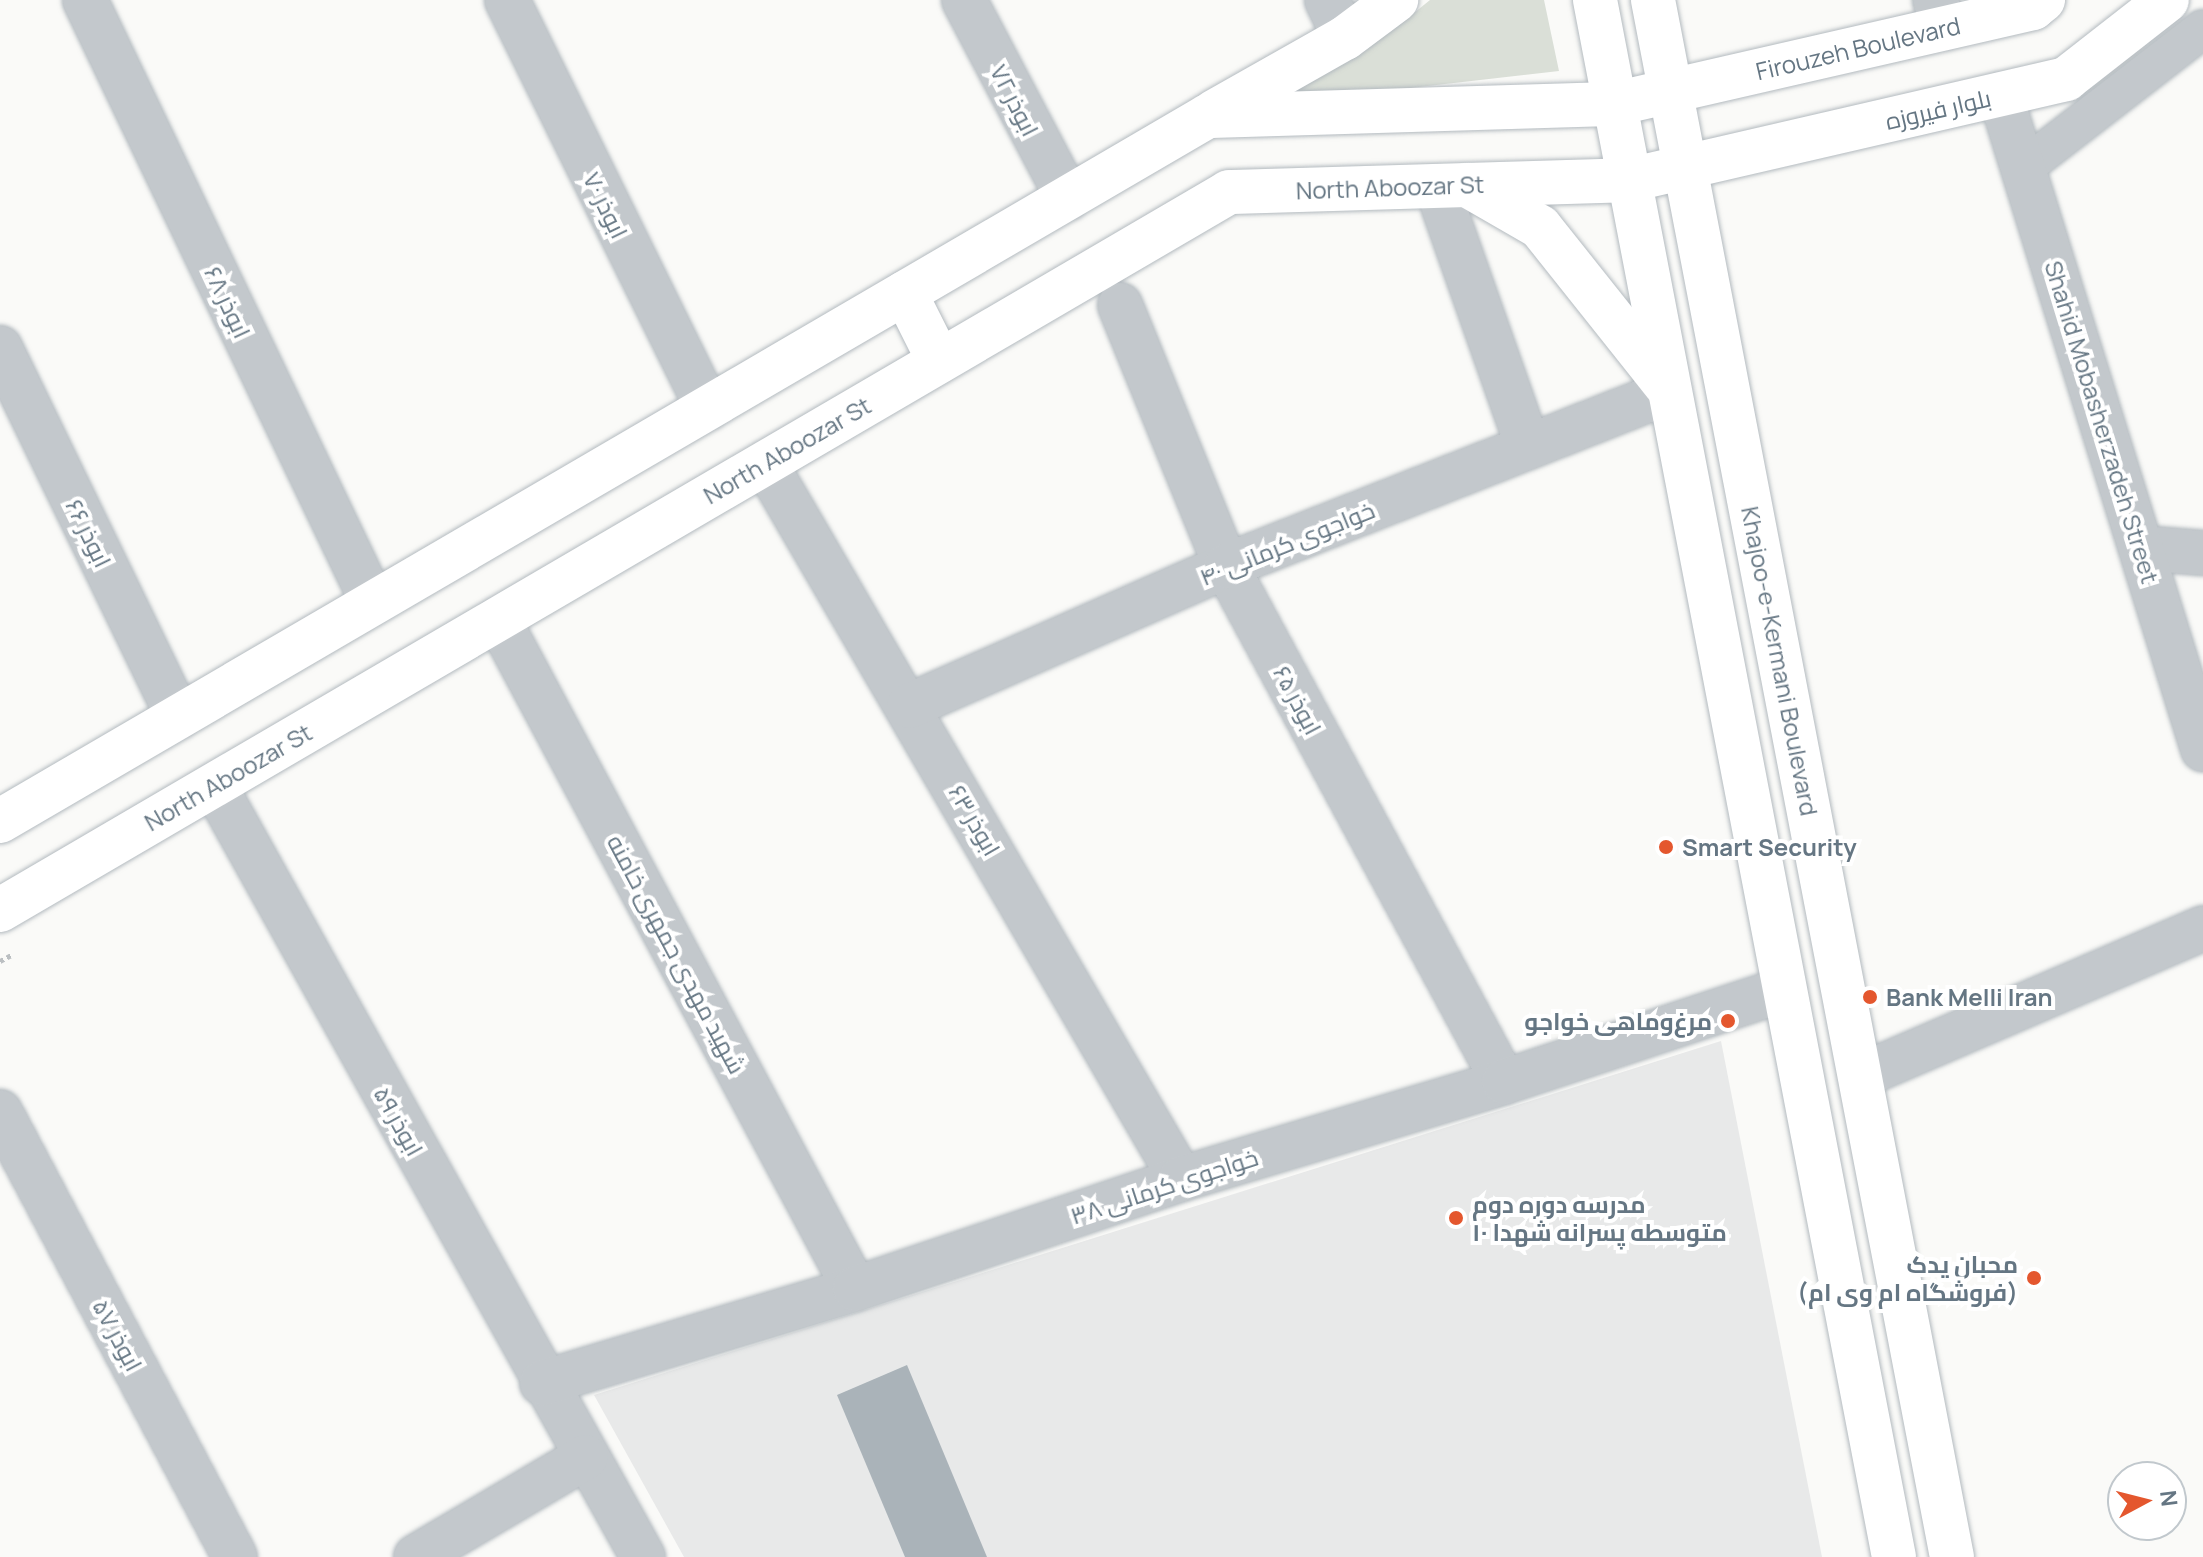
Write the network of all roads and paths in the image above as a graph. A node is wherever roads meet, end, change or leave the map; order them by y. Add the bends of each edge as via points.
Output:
1 (85, 0) edge
2 (507, 0) edge
3 (964, 0) edge
4 (1396, 0) edge
5 (1595, 0) edge
6 (1653, 0) edge
7 (2043, 0) edge
8 (2167, 0) edge
9 (1940, 14) edge
10 (1336, 19) edge
11 (2203, 29) edge
12 (1671, 92) junction
13 (2000, 94) junction
14 (1614, 104) junction
15 (1208, 116) junction
16 (1685, 167) junction
17 (2023, 168) junction
18 (1629, 180) junction
19 (1455, 195) junction
20 (1068, 198) junction
21 (905, 293) junction
22 (1120, 305) dead end
23 (0, 348) edge
24 (939, 361) junction
25 (1670, 391) junction
26 (708, 408) junction
27 (1528, 446) junction
28 (765, 463) junction
29 (2141, 548) junction
30 (2203, 553) edge
31 (1226, 566) junction
32 (373, 603) junction
33 (498, 619) junction
34 (909, 706) junction
35 (178, 717) junction
36 (2203, 749) edge
37 (214, 785) junction
38 (0, 821) edge
39 (0, 910) edge
40 (2203, 928) edge
41 (1785, 989) junction
42 (1860, 1076) junction
43 (1504, 1082) junction
44 (0, 1112) edge
45 (1181, 1179) junction
46 (855, 1289) junction
47 (542, 1383) junction
48 (586, 1457) junction
49 (235, 1557) edge
50 (416, 1557) edge
51 (643, 1557) edge
52 (1894, 1557) edge
53 (1952, 1557) edge

1 - 32 street, ابوذر ۶۸
2 - 26 street, ابوذر ۷۰
3 - 20 street, ابوذر ۷۲
4 - 10 main road
5 - 14 main road
6 - 12 main road, Khajoo-e-Kermani Boulevard
7 - 9 main road, Firouzeh Boulevard via 2033,8
8 - 13 main road, بلوار فیروزه via 2066,79
9 - 12 main road, Firouzeh Boulevard
10 - 15 main road
11 - 17 street
12 - 14 main road, Firouzeh Boulevard
12 - 16 main road, Khajoo-e-Kermani Boulevard
13 - 16 main road, بلوار فیروزه
13 - 17 street, Shahid Mobasherzadeh Street
14 - 15 main road
14 - 18 main road
15 - 20 main road
16 - 18 main road, بلوار فیروزه
16 - 42 main road, Khajoo-e-Kermani Boulevard
17 - 29 street, Shahid Mobasherzadeh Street
18 - 19 main road, North Aboozar St
18 - 25 main road
19 - 24 main road, North Aboozar St via 1229,192
19 - 25 main road via 1540,227
19 - 27 street
20 - 21 main road
21 - 24 main road
21 - 26 main road
22 - 31 street, ابوذر ۶۵
23 - 35 street, ابوذر ۶۶
24 - 28 main road, North Aboozar St
25 - 27 street, خواجوی کرمانی ۴۰
25 - 41 main road
26 - 32 main road
27 - 31 street, خواجوی کرمانی ۴۰
28 - 33 main road, North Aboozar St
28 - 34 street, ابوذر ۶۳
29 - 30 street
29 - 36 street, Shahid Mobasherzadeh Street
31 - 34 street, خواجوی کرمانی ۴۰
31 - 43 street, ابوذر ۶۵
32 - 35 main road
33 - 37 main road, North Aboozar St
33 - 46 street, شهید مهدی جمهری خامنه
34 - 45 street, ابوذر ۶۳
35 - 38 main road
37 - 39 main road, North Aboozar St
37 - 47 street, ابوذر ۵۹
40 - 42 street
41 - 43 street, خواجوی کرمانی ۳۸
41 - 52 main road
42 - 53 main road, Khajoo-e-Kermani Boulevard
43 - 45 street, خواجوی کرمانی ۳۸
44 - 49 street, ابوذر ۵۷
45 - 46 street, خواجوی کرمانی ۳۸
46 - 47 street, خواجوی کرمانی ۳۸
47 - 48 street, ابوذر ۵۹
48 - 50 street
48 - 51 street, ابوذر ۵۹

